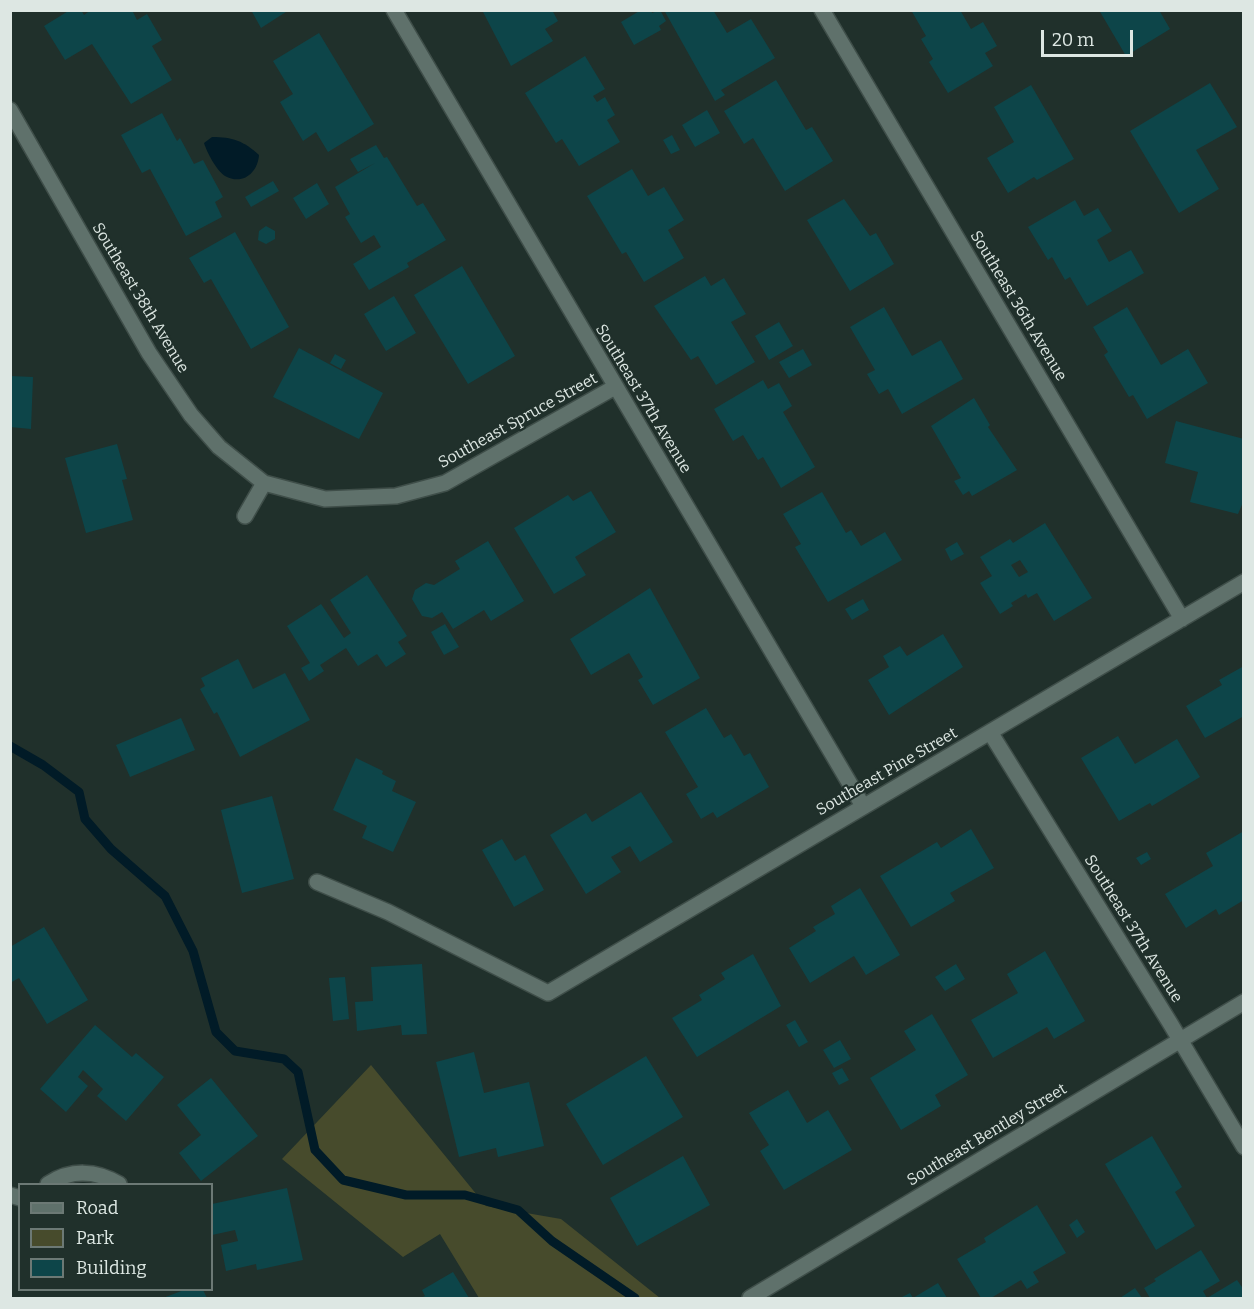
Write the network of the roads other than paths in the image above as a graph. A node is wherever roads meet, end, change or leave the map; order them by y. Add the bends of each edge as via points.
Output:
1 (394, 10) edge
2 (822, 10) edge
3 (10, 110) edge
4 (615, 387) junction
5 (264, 483) junction
6 (245, 516) dead end
7 (1244, 582) edge
8 (1182, 619) junction
9 (990, 732) junction
10 (862, 806) junction
11 (317, 882) dead end
12 (1244, 1002) edge
13 (1180, 1040) junction
14 (1244, 1147) edge
15 (51, 1183) edge
16 (115, 1183) edge
17 (750, 1299) edge

1 - 4 street, Southeast 37th Avenue
2 - 8 street, Southeast 36th Avenue
3 - 5 street, Southeast 38th Avenue via 155,362 191,415 219,447
4 - 5 street, Southeast Spruce Street via 445,483 396,496 325,499
4 - 10 street, Southeast 37th Avenue
5 - 6 street
7 - 8 street, Southeast Pine Street
8 - 9 street, Southeast Pine Street
9 - 10 street, Southeast Pine Street
9 - 13 street, Southeast 37th Avenue
10 - 11 street, Southeast Pine Street via 548,993 388,912
12 - 13 street, Southeast Bentley Street
13 - 14 street, Southeast 37th Avenue
13 - 17 street, Southeast Bentley Street
15 - 16 street via 86,1173

